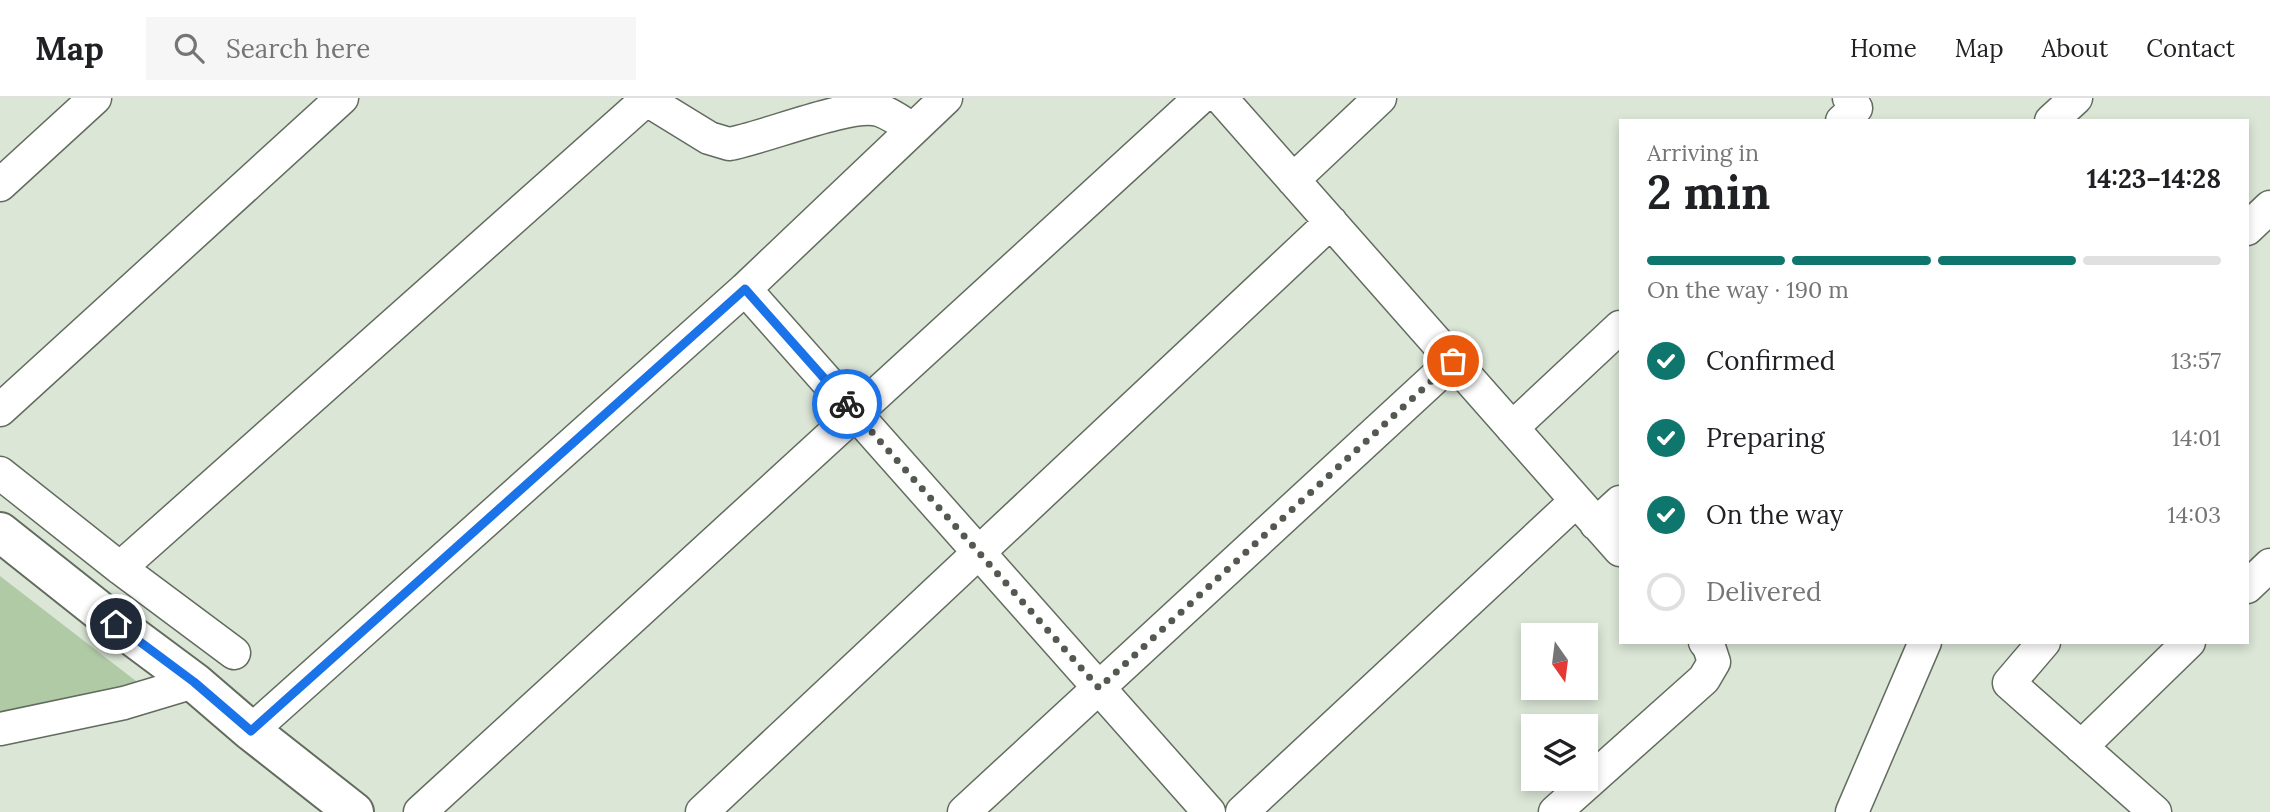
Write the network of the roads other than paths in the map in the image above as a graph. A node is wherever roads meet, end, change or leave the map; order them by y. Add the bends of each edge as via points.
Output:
1 (95, 98) edge
2 (342, 98) edge
3 (946, 98) edge
4 (1200, 98) edge
5 (1221, 98) edge
6 (1380, 98) edge
7 (1849, 98) edge
8 (2077, 98) edge
9 (645, 99) edge
10 (1844, 119) edge
11 (2053, 119) edge
12 (912, 129) junction
13 (1293, 180) junction
14 (0, 185) edge
15 (2270, 207) edge
16 (1331, 222) junction
17 (2249, 227) edge
18 (745, 289) junction
19 (1619, 328) edge
20 (1453, 361) junction
21 (0, 410) edge
22 (855, 414) junction
23 (1512, 428) junction
24 (0, 473) edge
25 (1619, 502) edge
26 (1586, 512) junction
27 (0, 532) edge
28 (1619, 549) edge
29 (979, 553) junction
30 (2270, 565) edge
31 (120, 568) junction
32 (2249, 585) edge
33 (1710, 644) edge
34 (1924, 644) edge
35 (2043, 644) edge
36 (2187, 644) edge
37 (234, 653) dead end
38 (194, 682) junction
39 (1099, 688) junction
40 (0, 729) edge
41 (251, 731) junction
42 (2081, 747) junction
43 (354, 812) edge
44 (419, 812) edge
45 (702, 812) edge
46 (964, 812) edge
47 (1209, 812) edge
48 (1242, 812) edge
49 (1555, 812) edge
50 (1852, 812) edge
51 (2155, 812) edge

1 - 14 street
2 - 21 street
3 - 12 street
4 - 22 street
5 - 13 street
6 - 13 street
7 - 10 street via 1856,108
8 - 11 street
9 - 12 street via 709,138 729,144 851,110 877,110
9 - 31 street
12 - 18 street
13 - 16 street
15 - 17 street
16 - 20 street
16 - 29 street
18 - 22 street
18 - 41 street
19 - 23 street
20 - 23 street
20 - 39 street
22 - 29 street
22 - 44 street
23 - 26 street
24 - 31 street
25 - 26 street
26 - 28 street
26 - 48 street
27 - 38 main road
29 - 39 street
29 - 45 street
30 - 32 street
31 - 37 street
33 - 49 street via 1714,662 1704,679
34 - 50 street
35 - 42 street via 2009,683
36 - 42 street
38 - 40 street via 124,703
38 - 41 main road
39 - 46 street
39 - 47 street
41 - 43 main road
42 - 51 street

